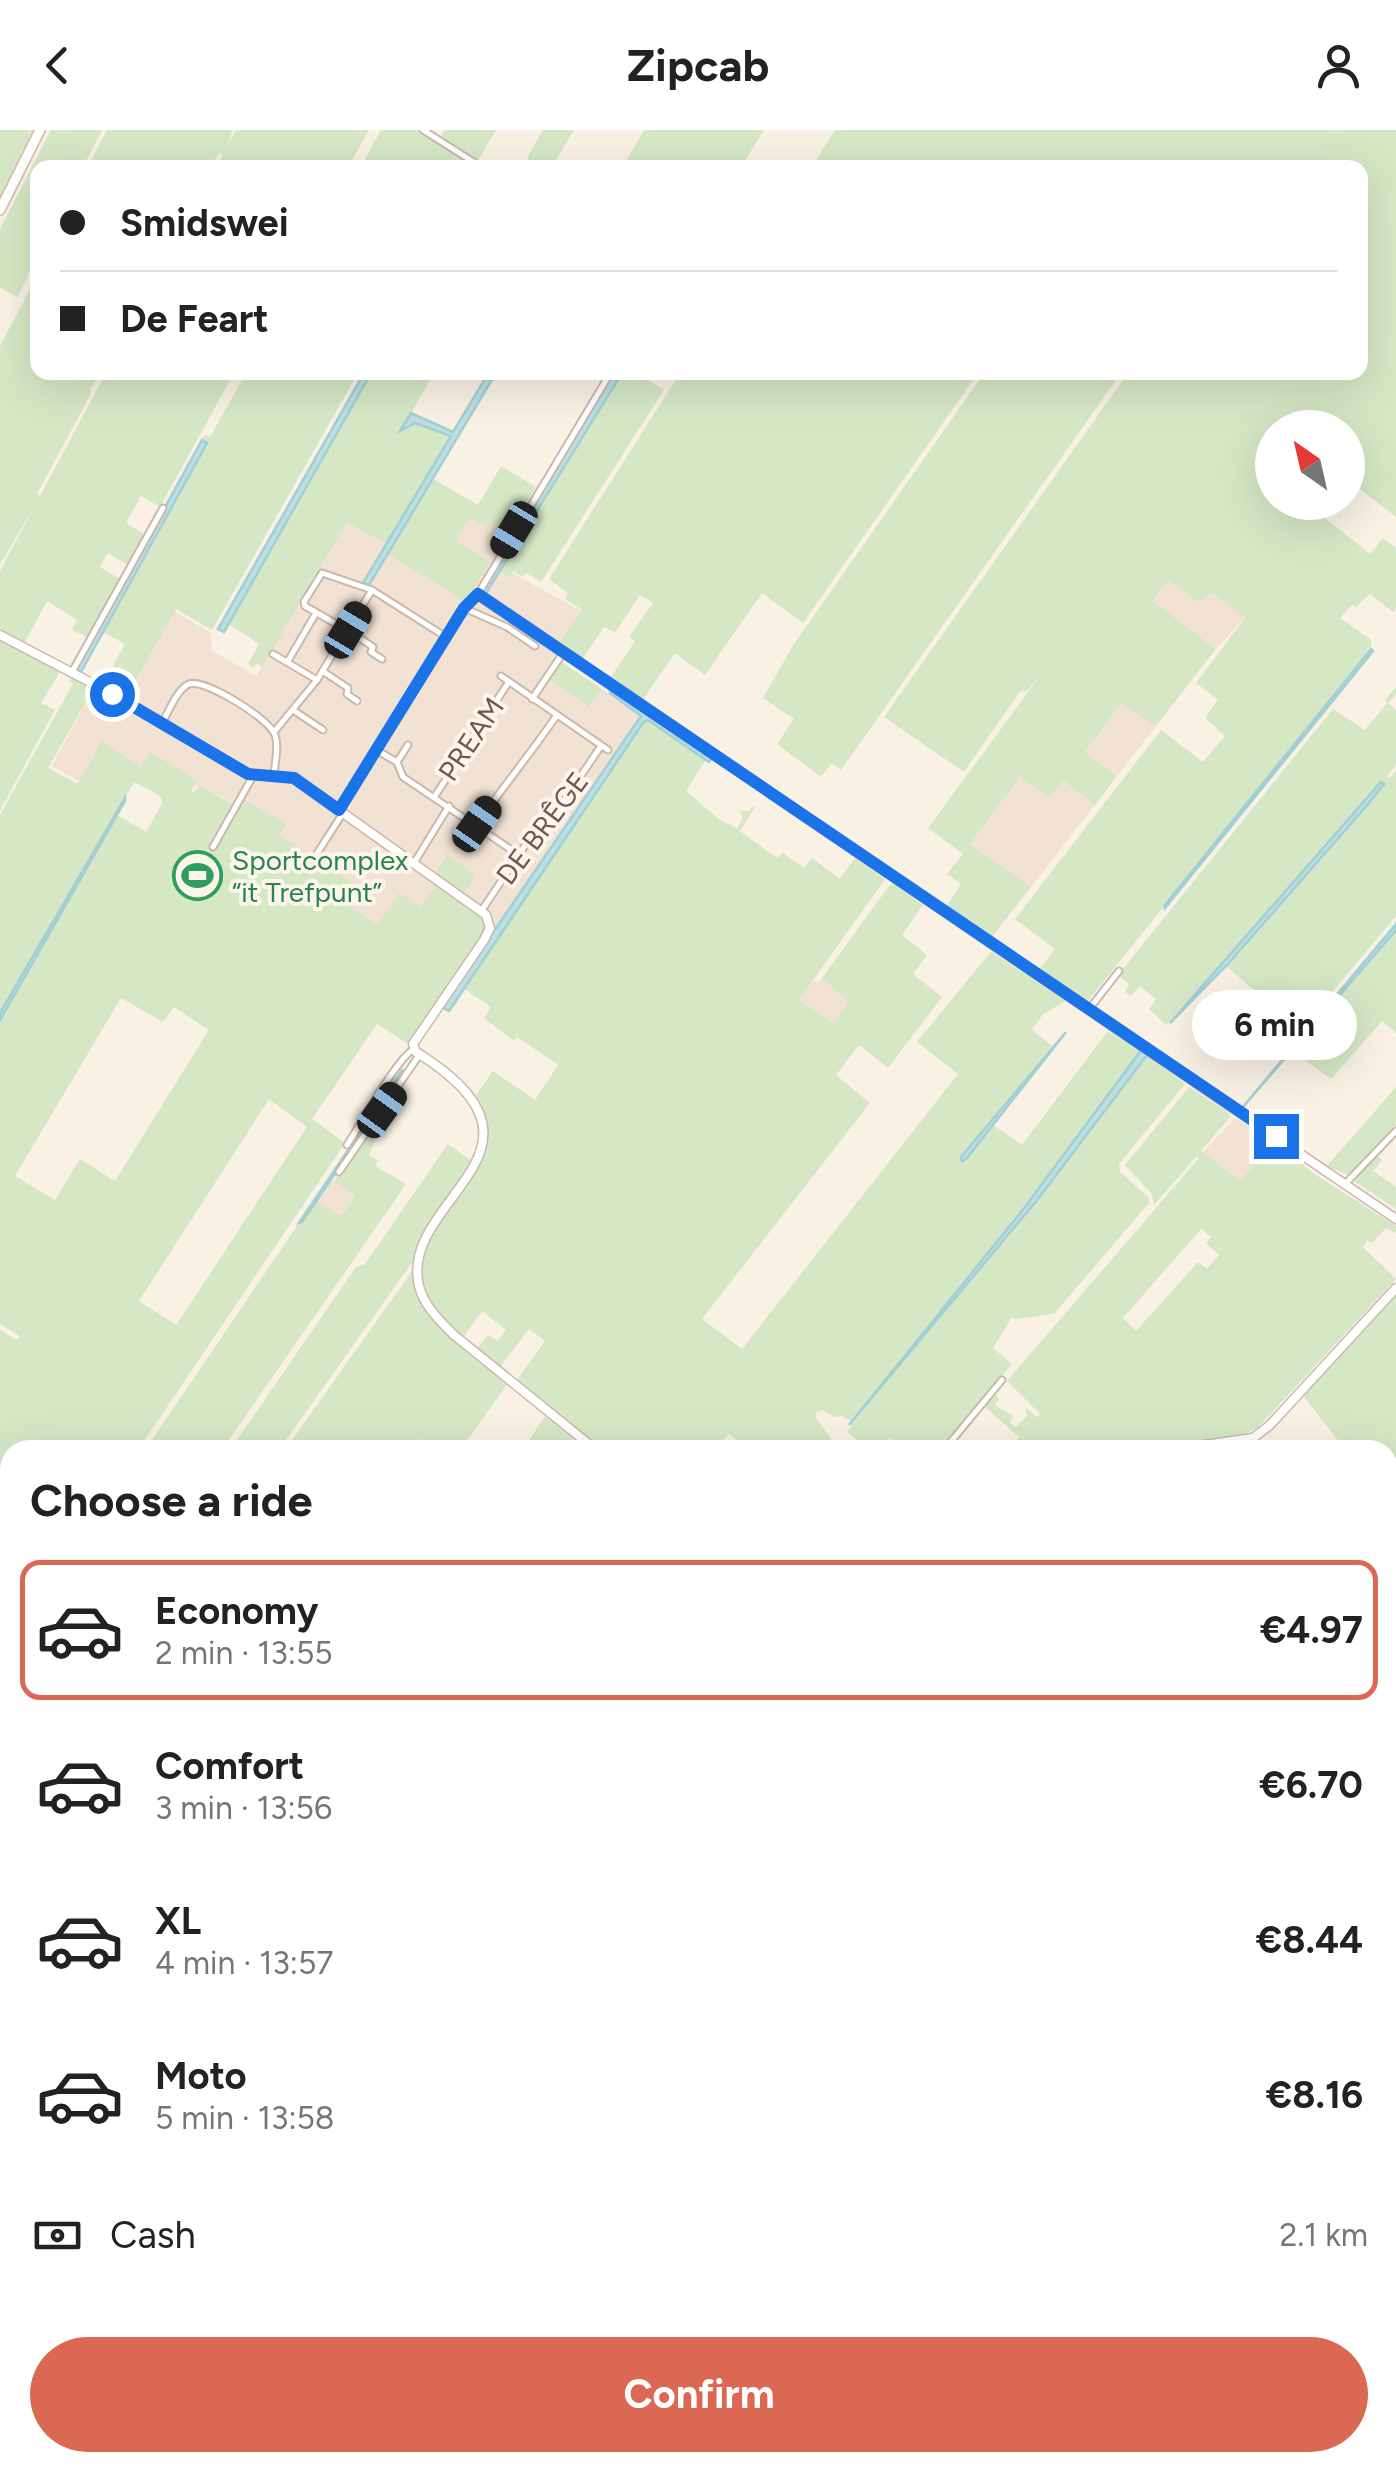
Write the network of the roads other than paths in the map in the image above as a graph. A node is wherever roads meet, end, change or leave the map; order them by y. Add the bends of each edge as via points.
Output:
1 (40, 130) edge
2 (423, 130) edge
3 (470, 160) edge
4 (0, 210) edge
5 (606, 380) edge
6 (163, 508) dead end
7 (372, 590) junction
8 (478, 594) junction
9 (464, 608) junction
10 (316, 613) junction
11 (338, 625) dead end
12 (348, 630) junction
13 (0, 635) edge
14 (446, 638) junction
15 (536, 646) dead end
16 (563, 653) junction
17 (273, 654) dead end
18 (382, 659) dead end
19 (288, 661) junction
20 (72, 672) junction
21 (323, 672) junction
22 (501, 676) dead end
23 (318, 680) junction
24 (508, 683) junction
25 (532, 699) junction
26 (357, 700) dead end
27 (294, 710) junction
28 (556, 715) junction
29 (162, 723) junction
30 (323, 730) dead end
31 (274, 732) junction
32 (408, 746) dead end
33 (376, 750) junction
34 (396, 762) junction
35 (253, 776) junction
36 (274, 776) junction
37 (435, 796) junction
38 (450, 806) junction
39 (341, 811) junction
40 (477, 824) junction
41 (213, 847) dead end
42 (519, 854) junction
43 (316, 855) dead end
44 (414, 863) junction
45 (482, 910) junction
46 (1119, 971) dead end
47 (1090, 1008) junction
48 (417, 1052) junction
49 (1396, 1130) edge
50 (346, 1145) dead end
51 (339, 1172) dead end
52 (1345, 1184) junction
53 (1396, 1219) edge
54 (1396, 1288) edge
55 (1002, 1380) dead end
56 (584, 1440) edge
57 (952, 1440) edge
58 (1239, 1440) edge

1 - 4 main road
2 - 3 street
5 - 8 street
6 - 20 street
7 - 10 street via 322,573 304,602
7 - 12 street
7 - 14 street
8 - 9 street
8 - 16 street
9 - 14 street
9 - 15 street
10 - 11 street
10 - 19 street
12 - 18 street
12 - 21 street
13 - 20 street
14 - 33 street
16 - 25 street
16 - 47 street
17 - 19 street
19 - 23 street
20 - 29 street
21 - 23 street
21 - 26 street
22 - 24 street
23 - 27 street
24 - 25 street
24 - 37 street, PREAM
25 - 28 street
27 - 30 street
27 - 31 street
28 - 40 street
28 - 42 street, DE BRÊGE via 605,748
29 - 31 street via 194,683 266,721
29 - 35 street
31 - 36 street
32 - 34 street
33 - 34 street
33 - 39 street
34 - 37 street via 403,777
35 - 36 street
35 - 41 street
36 - 39 street via 294,778
37 - 38 street
38 - 40 street
38 - 44 street
39 - 43 street
39 - 44 street
40 - 42 street
42 - 45 street, DE BRÊGE
44 - 45 street
45 - 48 street via 490,920 488,933 416,1038
46 - 47 street
47 - 52 street
48 - 50 street via 408,1051
48 - 51 street
48 - 56 street via 466,1090 481,1133 472,1170 419,1256 419,1288 454,1335
49 - 52 street
52 - 53 street
54 - 58 street via 1270,1424
55 - 57 street

